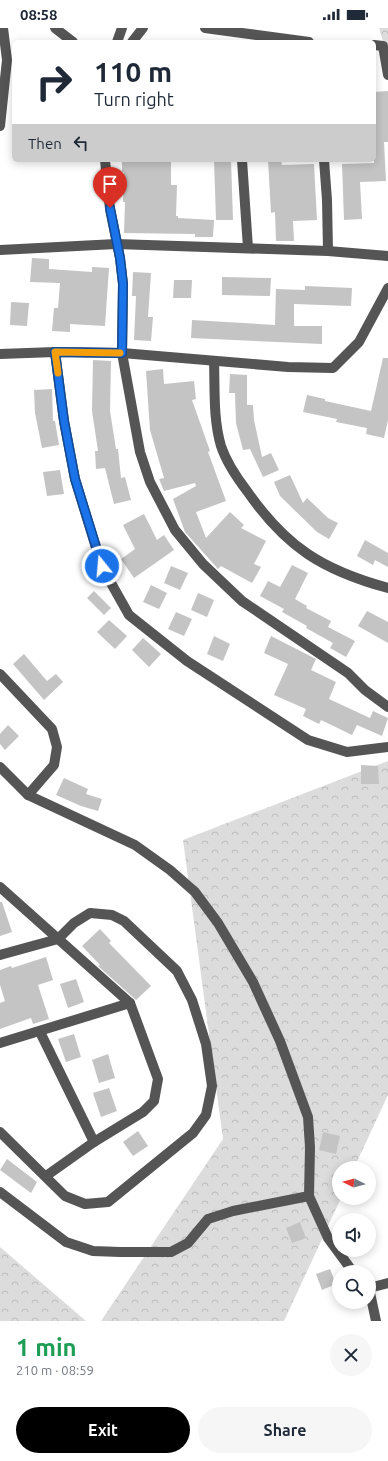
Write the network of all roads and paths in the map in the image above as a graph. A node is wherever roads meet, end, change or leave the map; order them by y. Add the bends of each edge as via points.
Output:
1 (3, 28) edge
2 (55, 28) edge
3 (122, 28) edge
4 (143, 28) edge
5 (206, 28) edge
6 (237, 37) edge
7 (70, 40) edge
8 (118, 40) edge
9 (134, 40) edge
10 (280, 40) edge
11 (376, 45) edge
12 (388, 75) edge
13 (0, 126) edge
14 (105, 162) edge
15 (242, 162) edge
16 (324, 162) edge
17 (116, 244) junction
18 (248, 248) junction
19 (0, 250) edge
20 (328, 251) junction
21 (388, 256) edge
22 (388, 288) edge
23 (55, 352) junction
24 (122, 353) junction
25 (0, 354) edge
26 (214, 362) junction
27 (388, 588) edge
28 (0, 674) edge
29 (388, 707) edge
30 (388, 747) edge
31 (0, 767) edge
32 (28, 795) junction
33 (0, 887) edge
34 (58, 939) junction
35 (0, 955) edge
36 (130, 1003) junction
37 (40, 1032) junction
38 (0, 1043) edge
39 (0, 1132) edge
40 (94, 1142) junction
41 (46, 1176) junction
42 (0, 1192) edge
43 (309, 1196) junction
44 (349, 1265) edge
45 (388, 1283) edge
46 (376, 1286) edge
47 (373, 1309) edge
48 (376, 1321) edge

1 - 13 street via 7,60
2 - 7 street
3 - 8 street
4 - 9 street
5 - 6 street
6 - 10 street
11 - 12 street via 382,46
14 - 17 street
15 - 18 street
16 - 20 street
17 - 18 street
17 - 19 street
17 - 24 street via 123,284
18 - 20 street
20 - 21 street
22 - 26 street via 359,342 333,368
23 - 24 street
23 - 25 street
23 - 30 street via 75,479 102,566 129,615 187,661 308,740 347,752
24 - 26 street
24 - 29 street via 140,452 150,482 175,530 202,564 242,601 348,673
26 - 27 street via 216,424 222,447 241,483 264,516 289,541 323,564 361,581
28 - 32 street via 52,729 57,747 54,765
31 - 32 street
32 - 43 street via 135,845 196,892 218,923 253,982 280,1041 308,1117
33 - 34 street
34 - 35 street
34 - 36 street
34 - 41 street via 74,923 90,913 112,915 124,921 177,971 192,1000 206,1044 212,1086 206,1115 193,1133 108,1202 85,1204 65,1196
36 - 37 street
36 - 40 street via 158,1079 154,1101 143,1112
37 - 38 street
37 - 40 street
39 - 41 street
40 - 41 street
42 - 43 street via 66,1242 93,1251 120,1252 171,1252 188,1243 208,1219 234,1211
43 - 44 street via 328,1238
45 - 46 street
47 - 48 street

